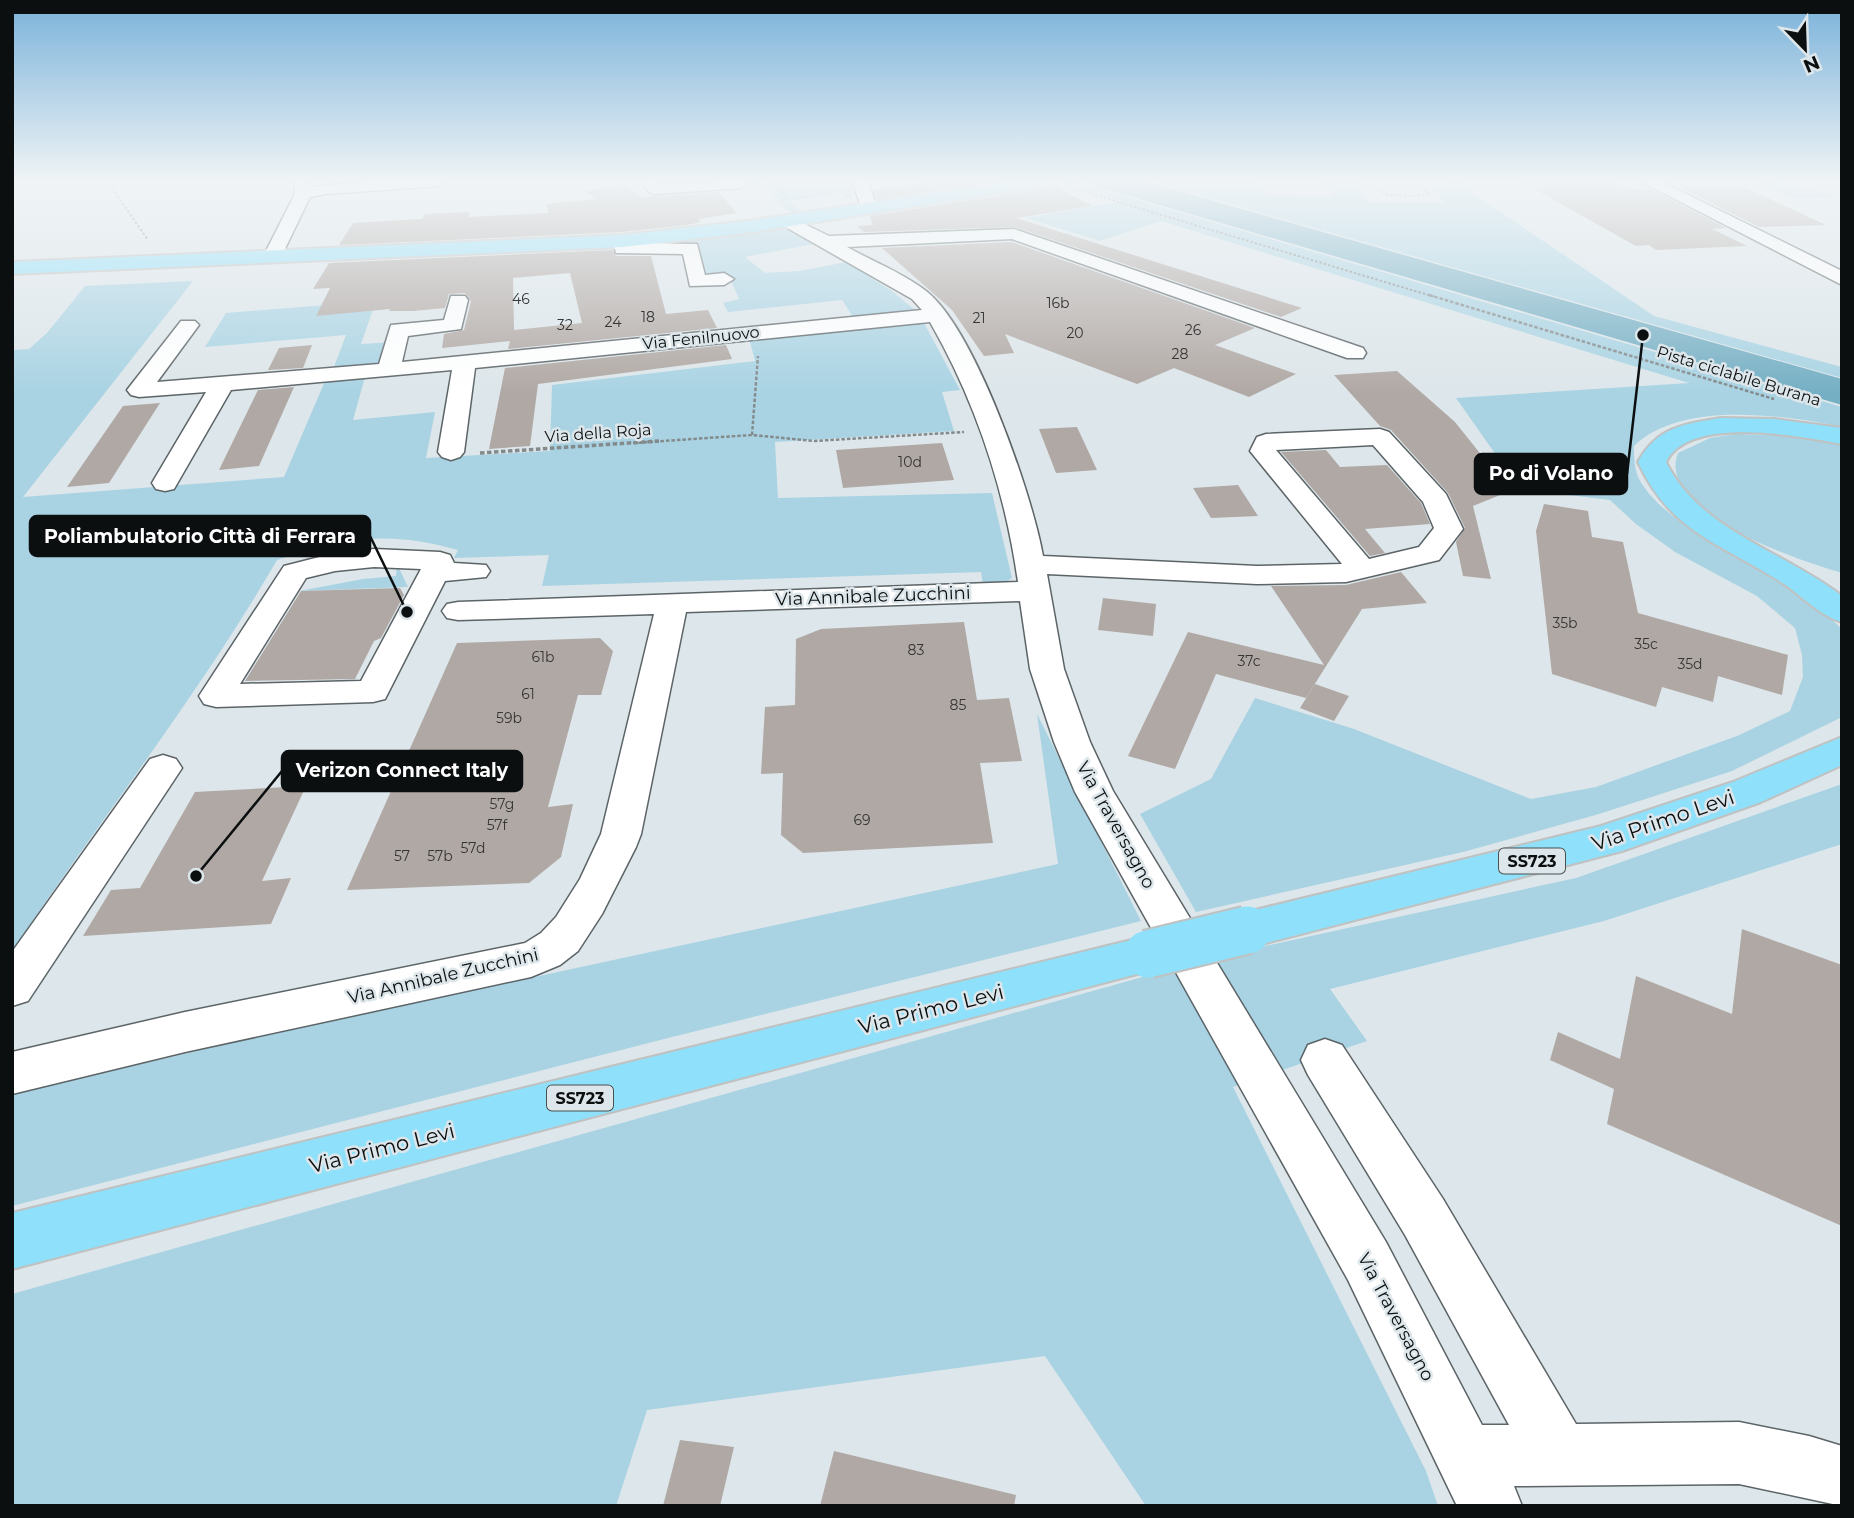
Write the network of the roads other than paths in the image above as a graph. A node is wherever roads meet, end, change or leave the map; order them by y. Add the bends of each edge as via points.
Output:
1 (274, 252) edge
2 (352, 252) edge
3 (692, 252) edge
4 (842, 252) edge
5 (1065, 252) edge
6 (1788, 252) edge
7 (273, 255) junction
8 (12, 268) edge
9 (724, 279) dead end
10 (1842, 279) edge
11 (458, 300) dead end
12 (937, 315) junction
13 (188, 325) dead end
14 (1287, 330) dead end
15 (465, 362) junction
16 (389, 369) junction
17 (223, 383) junction
18 (1842, 436) edge
19 (451, 452) road end
20 (165, 483) dead end
21 (1753, 554) junction
22 (1362, 569) junction
23 (475, 571) dead end
24 (434, 572) junction
25 (1031, 577) junction
26 (1842, 580) edge
27 (672, 604) junction
28 (458, 611) dead end
29 (1842, 612) edge
30 (1831, 759) edge
31 (163, 768) dead end
32 (12, 988) edge
33 (1325, 1060) dead end
34 (12, 1073) edge
35 (12, 1241) edge
36 (1559, 1454) junction
37 (1842, 1477) edge
38 (1478, 1481) edge

1 - 7 street
2 - 7 main road
3 - 9 street via 696,282
4 - 12 street, Via Traversagno via 909,288
5 - 14 street
6 - 10 street
7 - 8 main road
11 - 16 street via 454,325 400,330
12 - 15 street, Via Fenilnuovo
12 - 25 street, Via Traversagno via 992,430 1016,497
13 - 17 street, Via Fenilnuovo via 139,390
15 - 16 street, Via Fenilnuovo
15 - 19 street
16 - 17 street, Via Fenilnuovo
17 - 20 street
18 - 21 main road via 1736,425 1703,429 1661,447 1652,462 1660,484 1675,502
21 - 26 main road
21 - 29 main road
22 - 22 street, Via Annibale Zucchini via 1429,554 1449,529 1436,500 1380,437 1266,442 1263,451
22 - 25 street, Via Annibale Zucchini via 1346,573
23 - 24 street
24 - 24 street via 440,561 392,557 335,562 295,572 216,696 373,691
25 - 27 street, Via Annibale Zucchini
25 - 38 street, Via Traversagno via 1047,669 1094,792 1367,1261
27 - 28 street, Via Annibale Zucchini
27 - 34 street, Via Annibale Zucchini via 621,834 571,927 549,951 531,960
30 - 35 main road, Via Primo Levi / SS723, bridge via 1607,840
31 - 32 street
33 - 36 street via 1423,1217
36 - 37 street, Via Traversagno via 1739,1453
36 - 38 street, Via Traversagno

